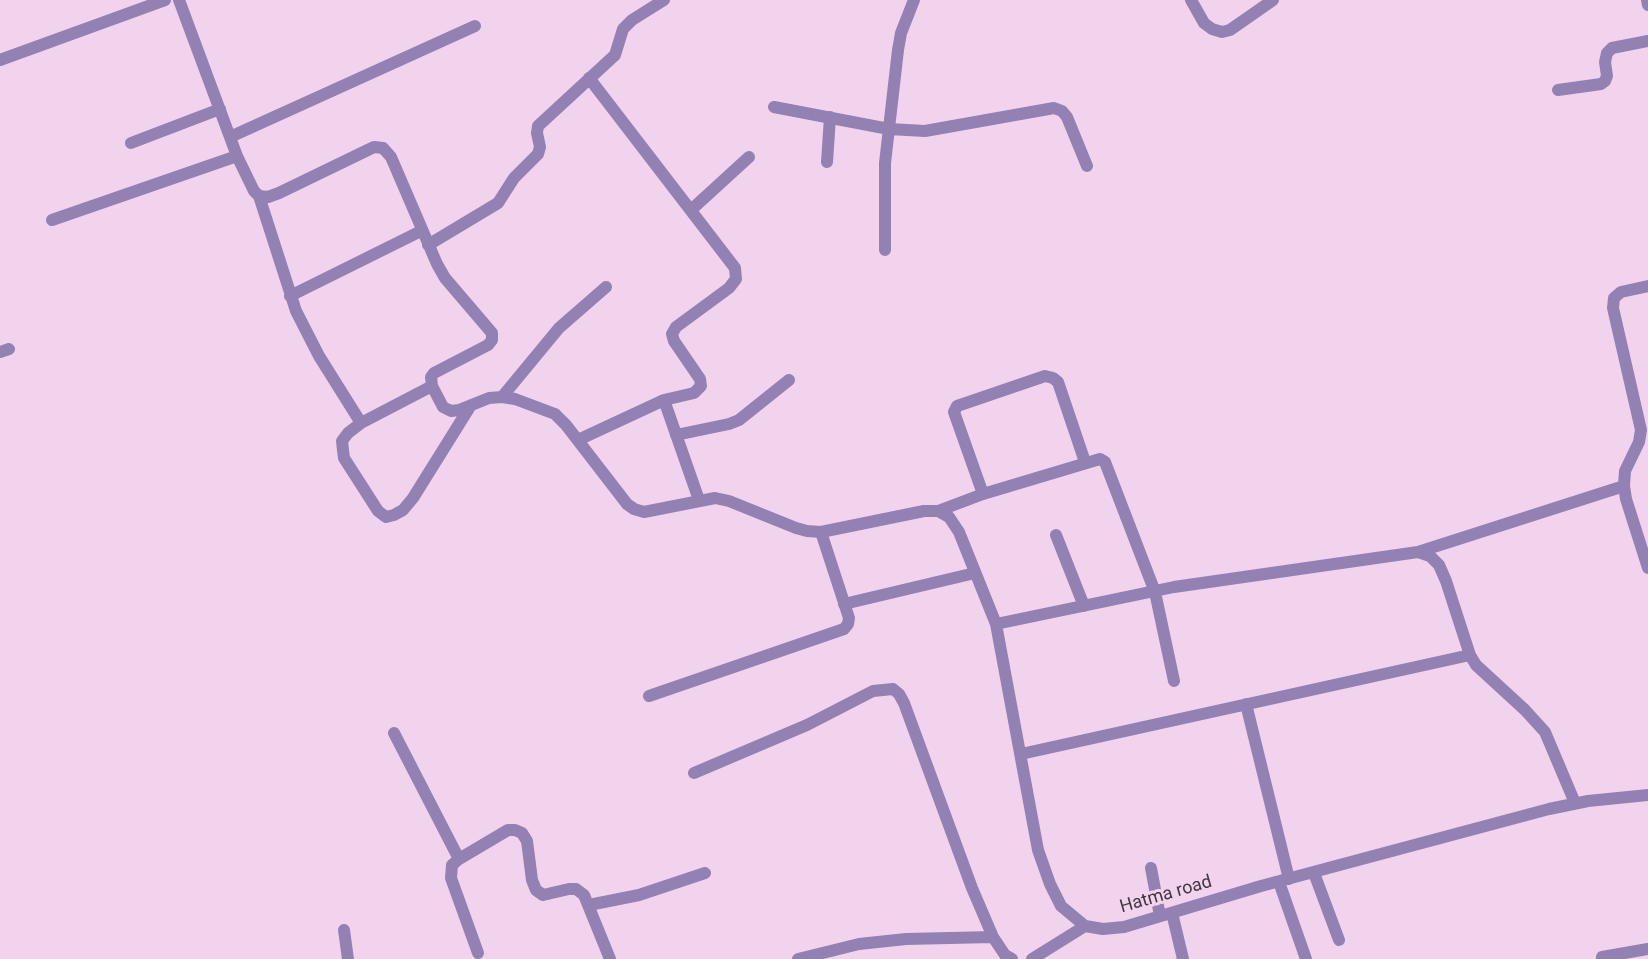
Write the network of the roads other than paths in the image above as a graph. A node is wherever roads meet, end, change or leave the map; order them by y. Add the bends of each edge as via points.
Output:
1 (165, 0) edge
2 (179, 0) edge
3 (664, 0) edge
4 (914, 0) edge
5 (1191, 0) edge
6 (1273, 0) edge
7 (1647, 0) edge
8 (1648, 4) edge
9 (476, 26) dead end
10 (1648, 41) edge
11 (0, 60) edge
12 (590, 78) junction
13 (1558, 90) dead end
14 (774, 107) dead end
15 (220, 109) junction
16 (830, 117) junction
17 (889, 129) junction
18 (230, 137) junction
19 (131, 143) dead end
20 (237, 156) junction
21 (749, 156) dead end
22 (826, 162) dead end
23 (1087, 166) dead end
24 (259, 196) junction
25 (691, 210) junction
26 (52, 220) dead end
27 (421, 231) junction
28 (428, 245) junction
29 (885, 250) dead end
30 (1648, 286) edge
31 (606, 288) dead end
32 (290, 296) junction
33 (789, 380) dead end
34 (432, 386) junction
35 (502, 397) junction
36 (664, 400) junction
37 (471, 405) junction
38 (361, 423) junction
39 (676, 435) junction
40 (578, 440) junction
41 (1085, 462) junction
42 (1624, 486) junction
43 (983, 494) junction
44 (699, 500) junction
45 (943, 514) junction
46 (821, 532) junction
47 (1056, 535) dead end
48 (1418, 552) junction
49 (1648, 568) edge
50 (975, 573) junction
51 (1155, 592) junction
52 (844, 604) junction
53 (1084, 606) junction
54 (996, 624) junction
55 (1470, 655) junction
56 (1174, 681) dead end
57 (650, 696) dead end
58 (1246, 704) junction
59 (394, 733) dead end
60 (1020, 754) junction
61 (694, 773) dead end
62 (1648, 795) edge
63 (1575, 803) junction
64 (459, 859) junction
65 (1151, 868) dead end
66 (705, 873) dead end
67 (1314, 873) junction
68 (1284, 881) junction
69 (589, 905) junction
70 (1166, 914) junction
71 (1085, 926) junction
72 (344, 930) dead end
73 (993, 937) junction
74 (1339, 940) dead end
75 (1648, 949) edge
76 (478, 953) dead end
77 (1602, 957) dead end
78 (1008, 958) edge
79 (348, 959) edge
80 (610, 959) edge
81 (798, 959) edge
82 (1032, 959) edge
83 (1183, 959) edge
84 (1306, 959) edge

1 - 11 street
2 - 15 street
3 - 12 street via 623,29 615,55
4 - 17 street via 901,33
5 - 6 street via 1204,23 1222,32
7 - 8 street
9 - 18 street
10 - 13 street via 1612,48 1605,62 1607,76 1601,84
12 - 25 street
12 - 28 street via 538,126 538,154 514,178 498,203
14 - 16 street
15 - 18 street
15 - 19 street
16 - 17 street
16 - 22 street
17 - 23 street via 925,131 1054,108 1067,117
17 - 29 street
18 - 20 street
20 - 24 street
20 - 26 street
21 - 25 street
24 - 27 street via 279,193 374,147 383,148 391,157
24 - 32 street
25 - 36 street via 735,268 735,279 729,288 676,327 674,341 701,386 694,393
27 - 28 street
27 - 32 street
28 - 34 street via 445,278 492,333 488,345 435,373
30 - 42 street via 1621,292 1614,298 1641,430 1625,471
31 - 35 street via 571,315
32 - 38 street via 305,332
33 - 39 street via 739,420
34 - 37 street via 443,407 451,411
34 - 38 street
35 - 37 street
35 - 40 street via 555,414
36 - 39 street
36 - 40 street
37 - 38 street via 413,498 403,510 386,517 378,511 345,458 342,441
39 - 44 street
40 - 44 street via 634,509 653,511
41 - 43 street
41 - 43 street via 1058,382 1045,376 957,406 954,412
41 - 51 street via 1105,462
42 - 48 street
42 - 49 street
43 - 45 street
44 - 46 street via 729,501 796,528
45 - 46 street via 924,511
45 - 50 street via 958,532
46 - 52 street
47 - 53 street
48 - 51 street
48 - 55 street via 1439,565
50 - 52 street
50 - 54 street
51 - 53 street
51 - 56 street
52 - 57 street via 849,618 844,629
53 - 54 street
54 - 60 street
55 - 58 street
55 - 63 street via 1545,732
58 - 60 street
58 - 68 street
59 - 64 street
60 - 71 street via 1038,850 1050,885 1062,906
61 - 73 street via 807,725 873,691 893,689 904,703
62 - 63 street, Hatma road
63 - 67 street, Hatma road
64 - 69 street via 508,830 515,830 527,842 536,890 543,895 576,889
64 - 76 street via 452,865 451,878
65 - 70 street
66 - 69 street via 639,895
67 - 68 street, Hatma road
67 - 74 street
68 - 70 street, Hatma road
68 - 84 street
69 - 80 street
70 - 71 street, Hatma road via 1124,927
70 - 83 street
71 - 82 street
72 - 79 street
73 - 78 street
73 - 81 street via 859,944
75 - 77 street

